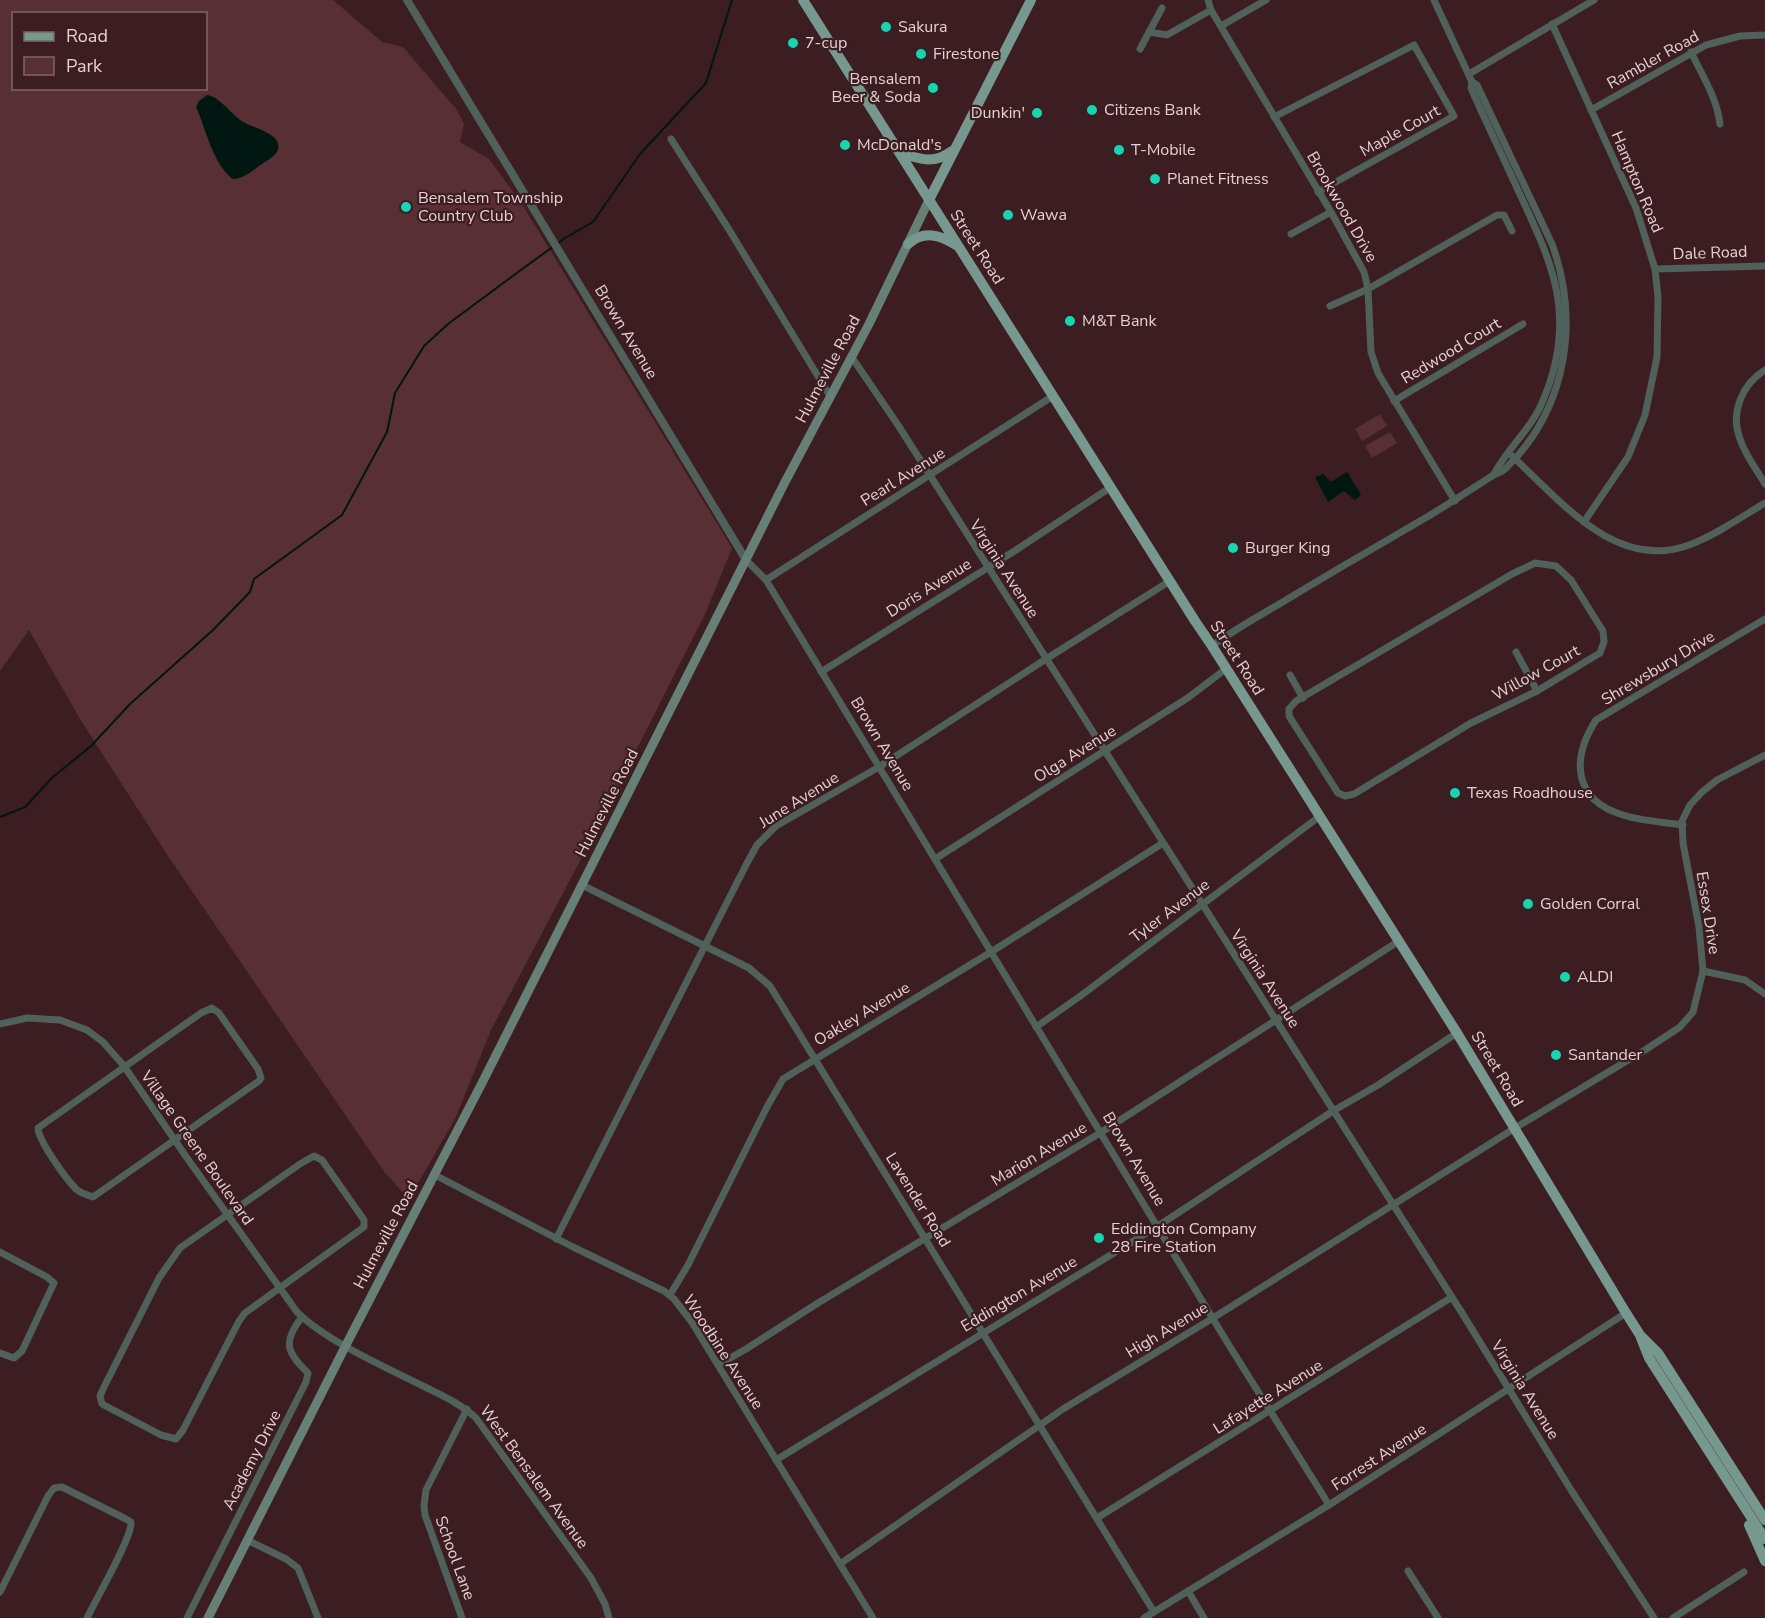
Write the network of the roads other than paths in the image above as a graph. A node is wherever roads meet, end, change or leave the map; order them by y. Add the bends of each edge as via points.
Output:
1 (407, 0) edge
2 (803, 0) edge
3 (1031, 0) edge
4 (1208, 0) edge
5 (1266, 0) edge
6 (1434, 0) edge
7 (1594, 0) edge
8 (1162, 9) dead end
9 (1211, 10) junction
10 (1552, 24) junction
11 (1221, 26) junction
12 (1149, 32) junction
13 (1765, 35) edge
14 (1140, 49) dead end
15 (1690, 52) junction
16 (1469, 74) junction
17 (1472, 82) junction
18 (1591, 110) junction
19 (1274, 117) junction
20 (1720, 124) dead end
21 (671, 139) dead end
22 (956, 146) junction
23 (898, 152) junction
24 (1318, 192) junction
25 (929, 200) junction
26 (1331, 212) junction
27 (1512, 231) dead end
28 (1291, 234) dead end
29 (908, 244) junction
30 (959, 247) junction
31 (1765, 266) edge
32 (1655, 268) junction
33 (1368, 289) junction
34 (1330, 306) dead end
35 (1523, 324) dead end
36 (851, 356) junction
37 (1765, 370) edge
38 (830, 396) junction
39 (1053, 396) junction
40 (1394, 401) junction
41 (1508, 453) junction
42 (1515, 459) junction
43 (1494, 474) junction
44 (929, 477) junction
45 (1765, 484) edge
46 (1111, 487) junction
47 (1455, 501) junction
48 (1765, 502) edge
49 (1584, 522) junction
50 (746, 560) junction
51 (988, 568) junction
52 (766, 580) junction
53 (1170, 581) junction
54 (1765, 620) edge
55 (1212, 646) junction
56 (1516, 652) dead end
57 (1046, 658) junction
58 (1227, 668) junction
59 (821, 672) junction
60 (1290, 675) dead end
61 (1537, 691) junction
62 (1303, 698) junction
63 (1104, 751) junction
64 (1765, 755) edge
65 (879, 767) junction
66 (1320, 816) junction
67 (1683, 825) junction
68 (1163, 843) junction
69 (935, 859) junction
70 (582, 885) junction
71 (1201, 904) junction
72 (1400, 940) junction
73 (705, 945) junction
74 (991, 952) junction
75 (1703, 971) junction
76 (1765, 994) edge
77 (1276, 1021) junction
78 (0, 1024) edge
79 (1036, 1027) junction
80 (1457, 1033) junction
81 (815, 1058) junction
82 (124, 1066) junction
83 (1333, 1111) junction
84 (1515, 1128) junction
85 (1100, 1132) junction
86 (175, 1141) junction
87 (435, 1175) junction
88 (1393, 1205) junction
89 (228, 1214) junction
90 (1158, 1226) junction
91 (556, 1239) junction
92 (926, 1239) junction
93 (0, 1252) edge
94 (279, 1288) junction
95 (670, 1295) junction
96 (1452, 1297) junction
97 (1626, 1312) junction
98 (302, 1317) junction
99 (1213, 1318) junction
100 (983, 1332) junction
101 (1640, 1335) junction
102 (346, 1345) junction
103 (0, 1353) edge
104 (718, 1365) junction
105 (1508, 1389) junction
106 (467, 1410) junction
107 (1271, 1411) junction
108 (1040, 1425) junction
109 (776, 1460) junction
110 (1733, 1489) junction
111 (1750, 1496) junction
112 (1329, 1505) junction
113 (1765, 1512) edge
114 (1097, 1518) junction
115 (1765, 1520) edge
116 (1765, 1539) edge
117 (248, 1540) junction
118 (1765, 1561) edge
119 (840, 1564) junction
120 (1408, 1571) dead end
121 (1744, 1572) dead end
122 (1188, 1591) junction
123 (0, 1592) edge
124 (1154, 1612) junction
125 (87, 1618) edge
126 (187, 1618) edge
127 (208, 1618) edge
128 (318, 1618) edge
129 (462, 1618) edge
130 (609, 1618) edge
131 (873, 1618) edge
132 (1144, 1618) edge
133 (1204, 1618) edge
134 (1438, 1618) edge
135 (1654, 1618) edge
136 (1673, 1618) edge

1 - 50 street, Brown Avenue
2 - 23 main road, Street Road
3 - 22 main road, Hulmeville Road
4 - 9 street, Brookwood Drive
5 - 11 street
6 - 16 street
7 - 10 street
8 - 12 street
9 - 11 street, Brookwood Drive
9 - 12 street via 1167,35
10 - 16 street
10 - 18 street, Hampton Road
11 - 19 street, Brookwood Drive
12 - 14 street
13 - 15 street, Rambler Road via 1724,39
15 - 18 street, Rambler Road
15 - 20 street via 1710,91
16 - 17 street
17 - 41 street via 1471,88 1551,263 1558,295 1560,334 1550,382 1530,425
17 - 42 street via 1477,85 1552,244 1566,297 1567,338 1561,372 1539,426
18 - 32 street, Hampton Road via 1636,208
19 - 24 street, Brookwood Drive
19 - 24 street, Maple Court via 1414,45 1454,116
21 - 38 street
22 - 23 main road via 945,156 931,160
22 - 25 main road, Hulmeville Road
23 - 25 main road, Street Road
24 - 26 street, Brookwood Drive
25 - 29 main road, Hulmeville Road
25 - 30 main road, Street Road
26 - 28 street
26 - 33 street, Brookwood Drive via 1364,272
27 - 33 street via 1504,215 1497,214
29 - 30 main road via 920,236 934,235
29 - 36 main road, Hulmeville Road
30 - 39 main road, Street Road
31 - 32 street, Dale Road
32 - 49 street, Hampton Road via 1659,338 1650,398 1628,457
33 - 34 street
33 - 40 street, Brookwood Drive via 1371,352
35 - 40 street, Redwood Court
36 - 38 main road, Hulmeville Road
36 - 44 street, Virginia Avenue
37 - 45 street via 1743,393 1737,422 1739,438
38 - 50 main road, Hulmeville Road
39 - 44 street, Pearl Avenue
39 - 46 main road, Street Road
40 - 47 street, Brookwood Drive
41 - 42 street
41 - 43 street
42 - 43 street via 1505,470
42 - 49 street
43 - 47 street
44 - 51 street, Virginia Avenue
44 - 52 street, Pearl Avenue
46 - 51 street, Doris Avenue
46 - 53 main road, Street Road
47 - 55 street
48 - 49 street via 1704,539 1675,549 1629,548
50 - 52 street, Brown Avenue
50 - 70 main road, Hulmeville Road
51 - 57 street, Virginia Avenue
51 - 59 street, Doris Avenue
52 - 59 street, Brown Avenue
53 - 55 main road, Street Road
53 - 57 street, June Avenue
54 - 67 street, Shrewsbury Drive via 1596,720 1587,734 1581,750 1580,772 1590,796 1623,816
55 - 58 main road, Street Road
56 - 61 street
57 - 63 street, Virginia Avenue
57 - 65 street, June Avenue
58 - 63 street, Olga Avenue
58 - 66 main road, Street Road
59 - 65 street, Brown Avenue
60 - 62 street
61 - 62 street, Willow Court via 1471,723 1345,796 1332,787 1289,716 1289,709
61 - 62 street, Willow Court via 1600,653 1604,642 1603,631 1571,580 1556,566 1534,563
63 - 68 street, Virginia Avenue
63 - 69 street, Olga Avenue
64 - 67 street, Essex Drive via 1702,792 1690,805
65 - 69 street, Brown Avenue
65 - 73 street, June Avenue via 776,826 764,837
66 - 71 street, Tyler Avenue
66 - 72 main road, Street Road
67 - 75 street, Essex Drive
68 - 71 street, Virginia Avenue
68 - 74 street, Oakley Avenue
69 - 74 street, Brown Avenue
70 - 73 street, Lavender Road
70 - 87 main road, Hulmeville Road
71 - 77 street, Virginia Avenue
71 - 79 street, Tyler Avenue
72 - 77 street, Marion Avenue
72 - 80 main road, Street Road
73 - 81 street, Lavender Road via 765,980
73 - 91 street, June Avenue
74 - 79 street, Brown Avenue
74 - 81 street, Oakley Avenue
75 - 76 street via 1745,980
75 - 84 street, Essex Drive via 1693,1012 1680,1027
77 - 83 street, Virginia Avenue
77 - 85 street, Marion Avenue
78 - 82 street, Village Greene Boulevard via 40,1017 69,1022 96,1036
79 - 85 street, Brown Avenue
80 - 83 street, Eddington Avenue
80 - 84 main road, Street Road
81 - 92 street, Lavender Road
81 - 95 street, Oakley Avenue via 779,1085
82 - 86 street, Village Greene Boulevard
82 - 86 street via 40,1126 43,1143 78,1191 93,1197
82 - 86 street via 212,1008 258,1069 259,1081
83 - 88 street, Virginia Avenue
83 - 90 street, Eddington Avenue
84 - 88 street, High Avenue
84 - 97 main road, Street Road
85 - 90 street, Brown Avenue
85 - 92 street, Marion Avenue
86 - 89 street, Village Greene Boulevard
87 - 91 street, Woodbine Avenue
87 - 102 main road, Hulmeville Road
88 - 96 street, Virginia Avenue
88 - 99 street, High Avenue
89 - 94 street, Village Greene Boulevard
89 - 94 street via 310,1158 318,1157 364,1220 364,1227
89 - 94 street via 180,1248 169,1262 100,1396 102,1404 176,1439 238,1321
90 - 99 street, Brown Avenue
90 - 100 street, Eddington Avenue
91 - 95 street, Woodbine Avenue
92 - 100 street, Lavender Road
92 - 104 street, Marion Avenue
93 - 103 street via 54,1283 22,1351 15,1358
94 - 98 street, Village Greene Boulevard
95 - 104 street, Woodbine Avenue
96 - 105 street, Virginia Avenue
96 - 107 street, Lafayette Avenue
97 - 101 main road, Street Road
97 - 105 street, Forrest Avenue
98 - 102 street, Village Greene Boulevard
98 - 126 street, Academy Drive via 292,1331 290,1348 295,1361 308,1373 306,1382
99 - 107 street, Brown Avenue
99 - 108 street, High Avenue
100 - 108 street, Lavender Road
100 - 109 street, Eddington Avenue
101 - 110 main road, Street Road via 1649,1358
101 - 111 main road, Street Road via 1658,1353
102 - 106 street, West Bensalem Avenue
102 - 117 main road, Hulmeville Road
104 - 109 street, Woodbine Avenue
105 - 112 street, Forrest Avenue
105 - 135 street, Virginia Avenue
106 - 129 street, School Lane via 426,1490 424,1506
106 - 130 street, West Bensalem Avenue via 485,1428 591,1578
107 - 112 street, Brown Avenue
107 - 114 street, Lafayette Avenue
108 - 114 street, Lavender Road
108 - 119 street, High Avenue
109 - 119 street, Woodbine Avenue
110 - 116 main road, Street Road
110 - 118 main road
111 - 113 main road
111 - 115 main road, Street Road
112 - 122 street, Forrest Avenue
114 - 124 street, Lavender Road
117 - 127 main road, Hulmeville Road
117 - 128 street via 298,1568
119 - 131 street, Woodbine Avenue
120 - 134 street
121 - 136 street
122 - 124 street, Forrest Avenue
122 - 133 street
123 - 125 street via 48,1496 54,1488 62,1487 124,1518 132,1526
124 - 132 street, Forrest Avenue

